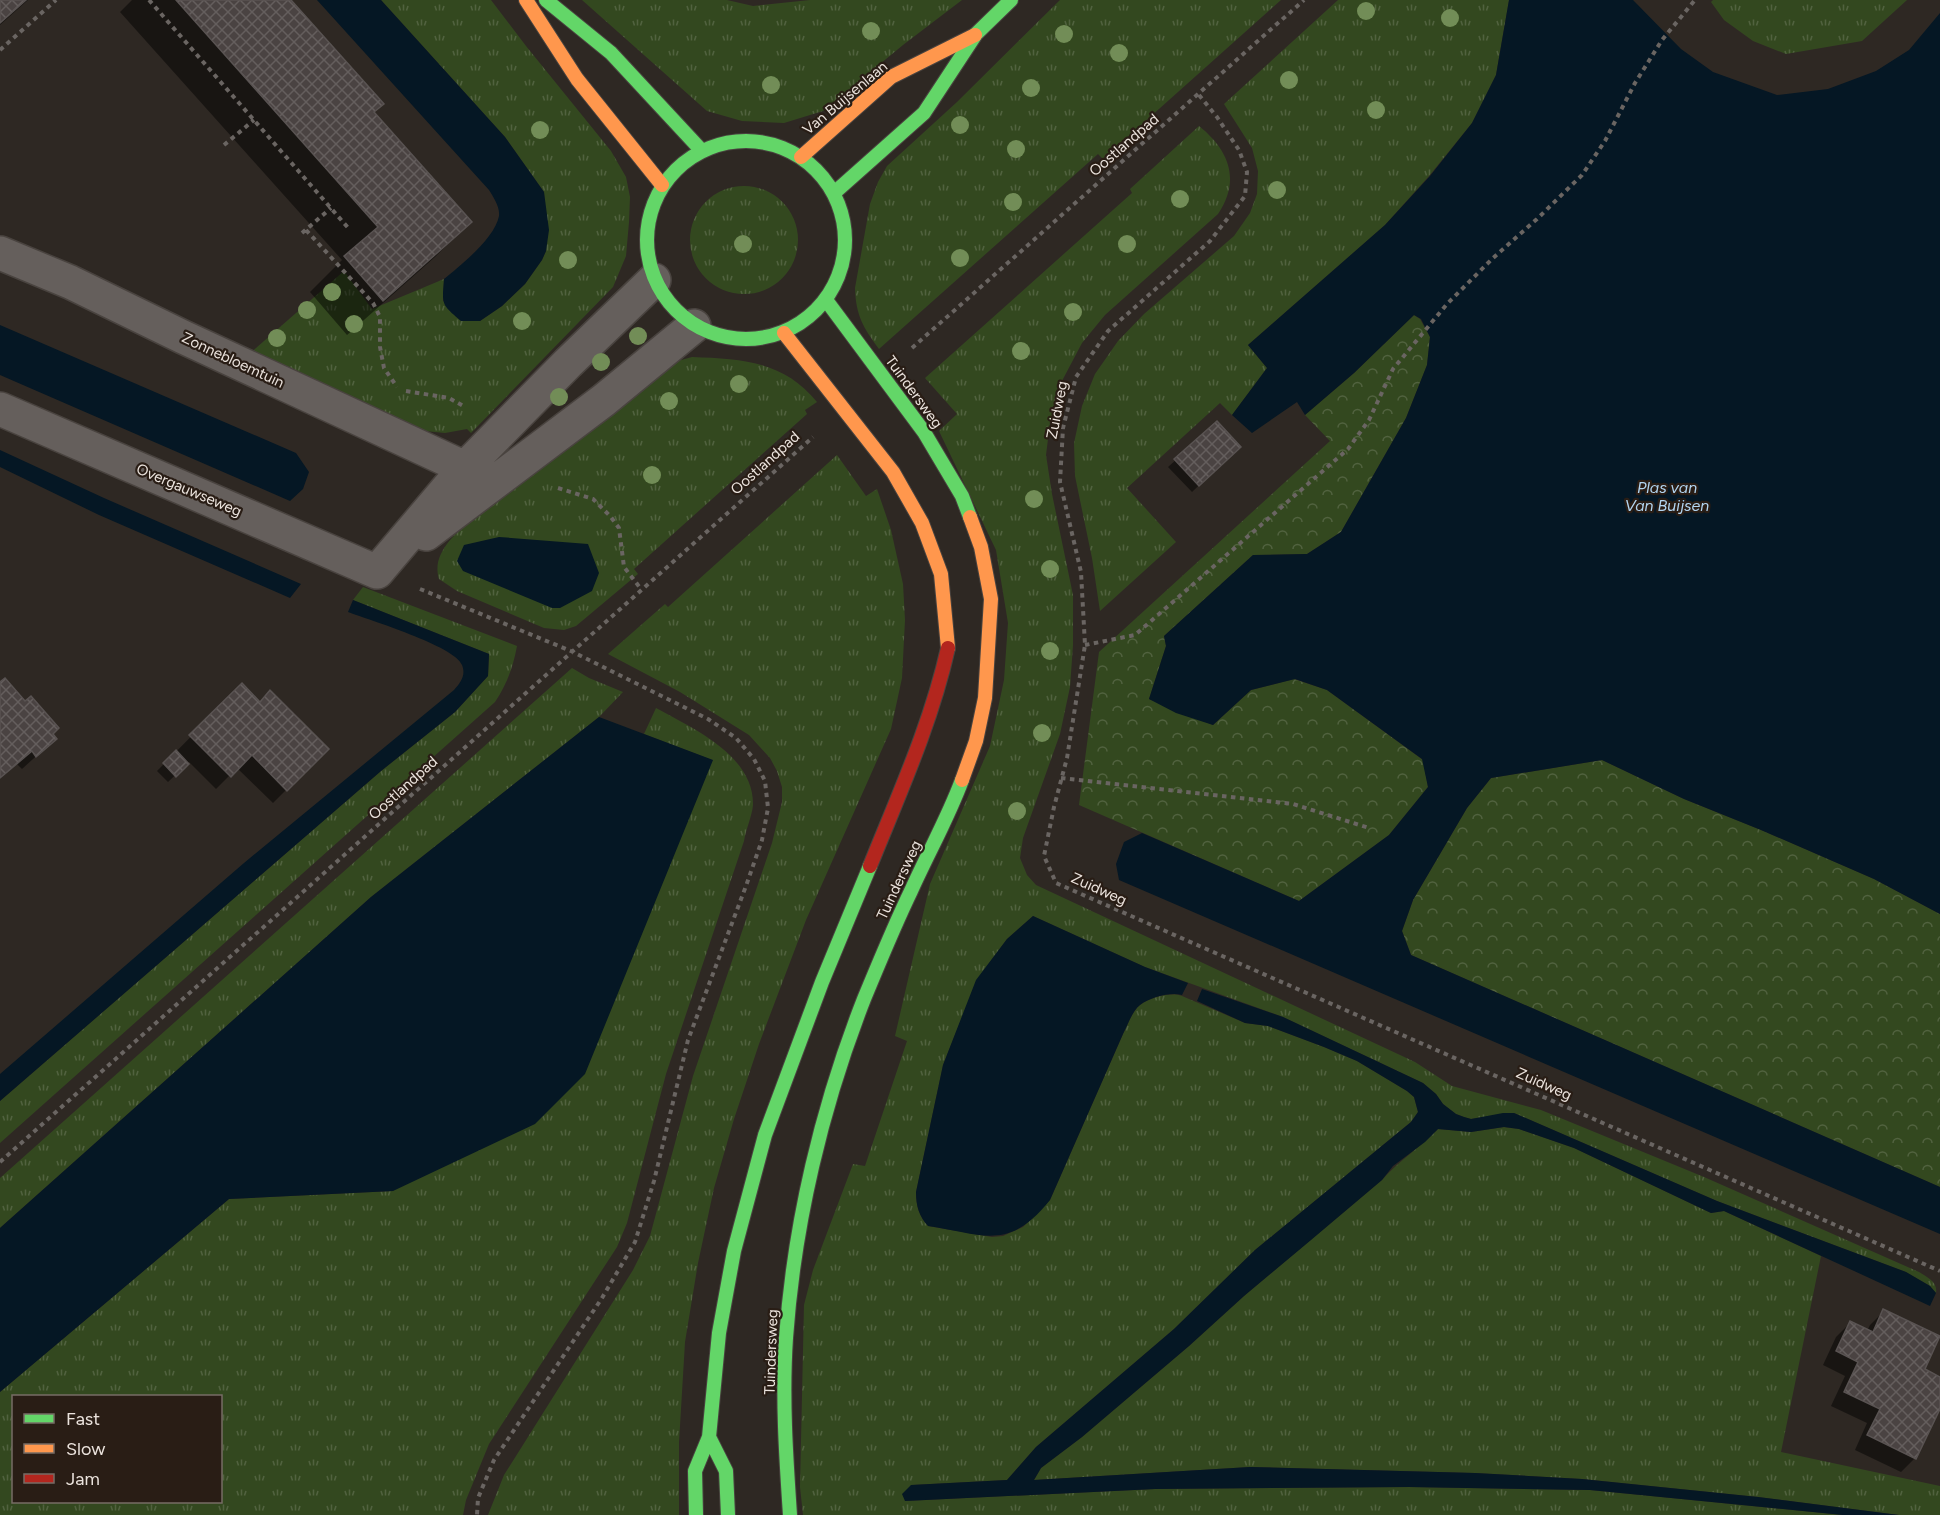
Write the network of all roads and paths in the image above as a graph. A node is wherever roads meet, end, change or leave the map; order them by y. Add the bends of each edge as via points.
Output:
1 (56, 0) edge
2 (149, 0) edge
3 (526, 0) edge
4 (546, 0) edge
5 (1011, 0) edge
6 (1304, 0) edge
7 (1695, 0) edge
8 (976, 34) junction
9 (0, 50) edge
10 (1199, 95) junction
11 (254, 120) junction
12 (224, 145) dead end
13 (702, 151) junction
14 (801, 157) junction
15 (662, 185) junction
16 (834, 193) junction
17 (331, 208) junction
18 (350, 230) dead end
19 (302, 234) dead end
20 (0, 253) edge
21 (654, 280) junction
22 (826, 300) junction
23 (694, 326) junction
24 (784, 333) junction
25 (905, 354) dead end
26 (0, 409) edge
27 (821, 430) dead end
28 (465, 468) junction
29 (377, 572) junction
30 (1085, 645) junction
31 (572, 651) junction
32 (1061, 778) junction
33 (1369, 828) dead end
34 (0, 1162) edge
35 (1940, 1271) edge
36 (709, 1437) junction
37 (477, 1515) edge
38 (696, 1515) edge
39 (728, 1515) edge
40 (790, 1515) edge

1 - 9 path
2 - 11 path
3 - 15 main road via 577,79
4 - 13 main road via 611,53
5 - 8 main road, Van Buijsenlaan
6 - 10 path, Oostlandpad
7 - 30 path via 1662,40 1582,175 1455,296 1401,358 1369,420 1348,449 1135,635
8 - 14 main road, Van Buijsenlaan via 891,77
8 - 16 main road, Van Buijsenlaan via 924,113
10 - 25 path, Oostlandpad
10 - 30 path, Zuidweg via 1239,150 1247,172 1245,196 1210,242 1107,332 1076,377 1063,428 1060,482 1081,572
11 - 12 path
11 - 17 path
13 - 14 main road via 727,142 753,141 778,146
13 - 15 main road
14 - 16 main road
15 - 21 main road via 649,216 646,249
16 - 22 main road via 844,220 846,248 840,276
17 - 18 path
17 - 19 path
20 - 28 street, Zonnebloemtuin via 70,282
21 - 23 main road via 664,298
21 - 28 street
22 - 24 main road via 814,314
22 - 40 main road, Tuindersweg via 924,432 962,496 981,547 992,599 985,698 976,741 951,809 864,999 831,1094 806,1194 786,1340 785,1435
23 - 24 main road via 722,338 754,340
23 - 29 street via 604,400
24 - 36 main road, Tuindersweg via 893,472 922,523 941,574 948,648 939,687 903,788 822,982 765,1135 734,1251 721,1321
26 - 29 street, Overgauwseweg
27 - 31 path, Oostlandpad
28 - 29 street
29 - 31 path
30 - 32 path, Zuidweg
31 - 34 path, Oostlandpad
31 - 37 path via 708,718 736,738 754,759 765,781 768,808 762,840 688,1040 635,1242 494,1460 478,1498
32 - 33 path via 1293,804
32 - 35 path, Zuidweg via 1044,856 1056,883
36 - 38 main road, Tuindersweg via 695,1471
36 - 39 main road via 726,1471

